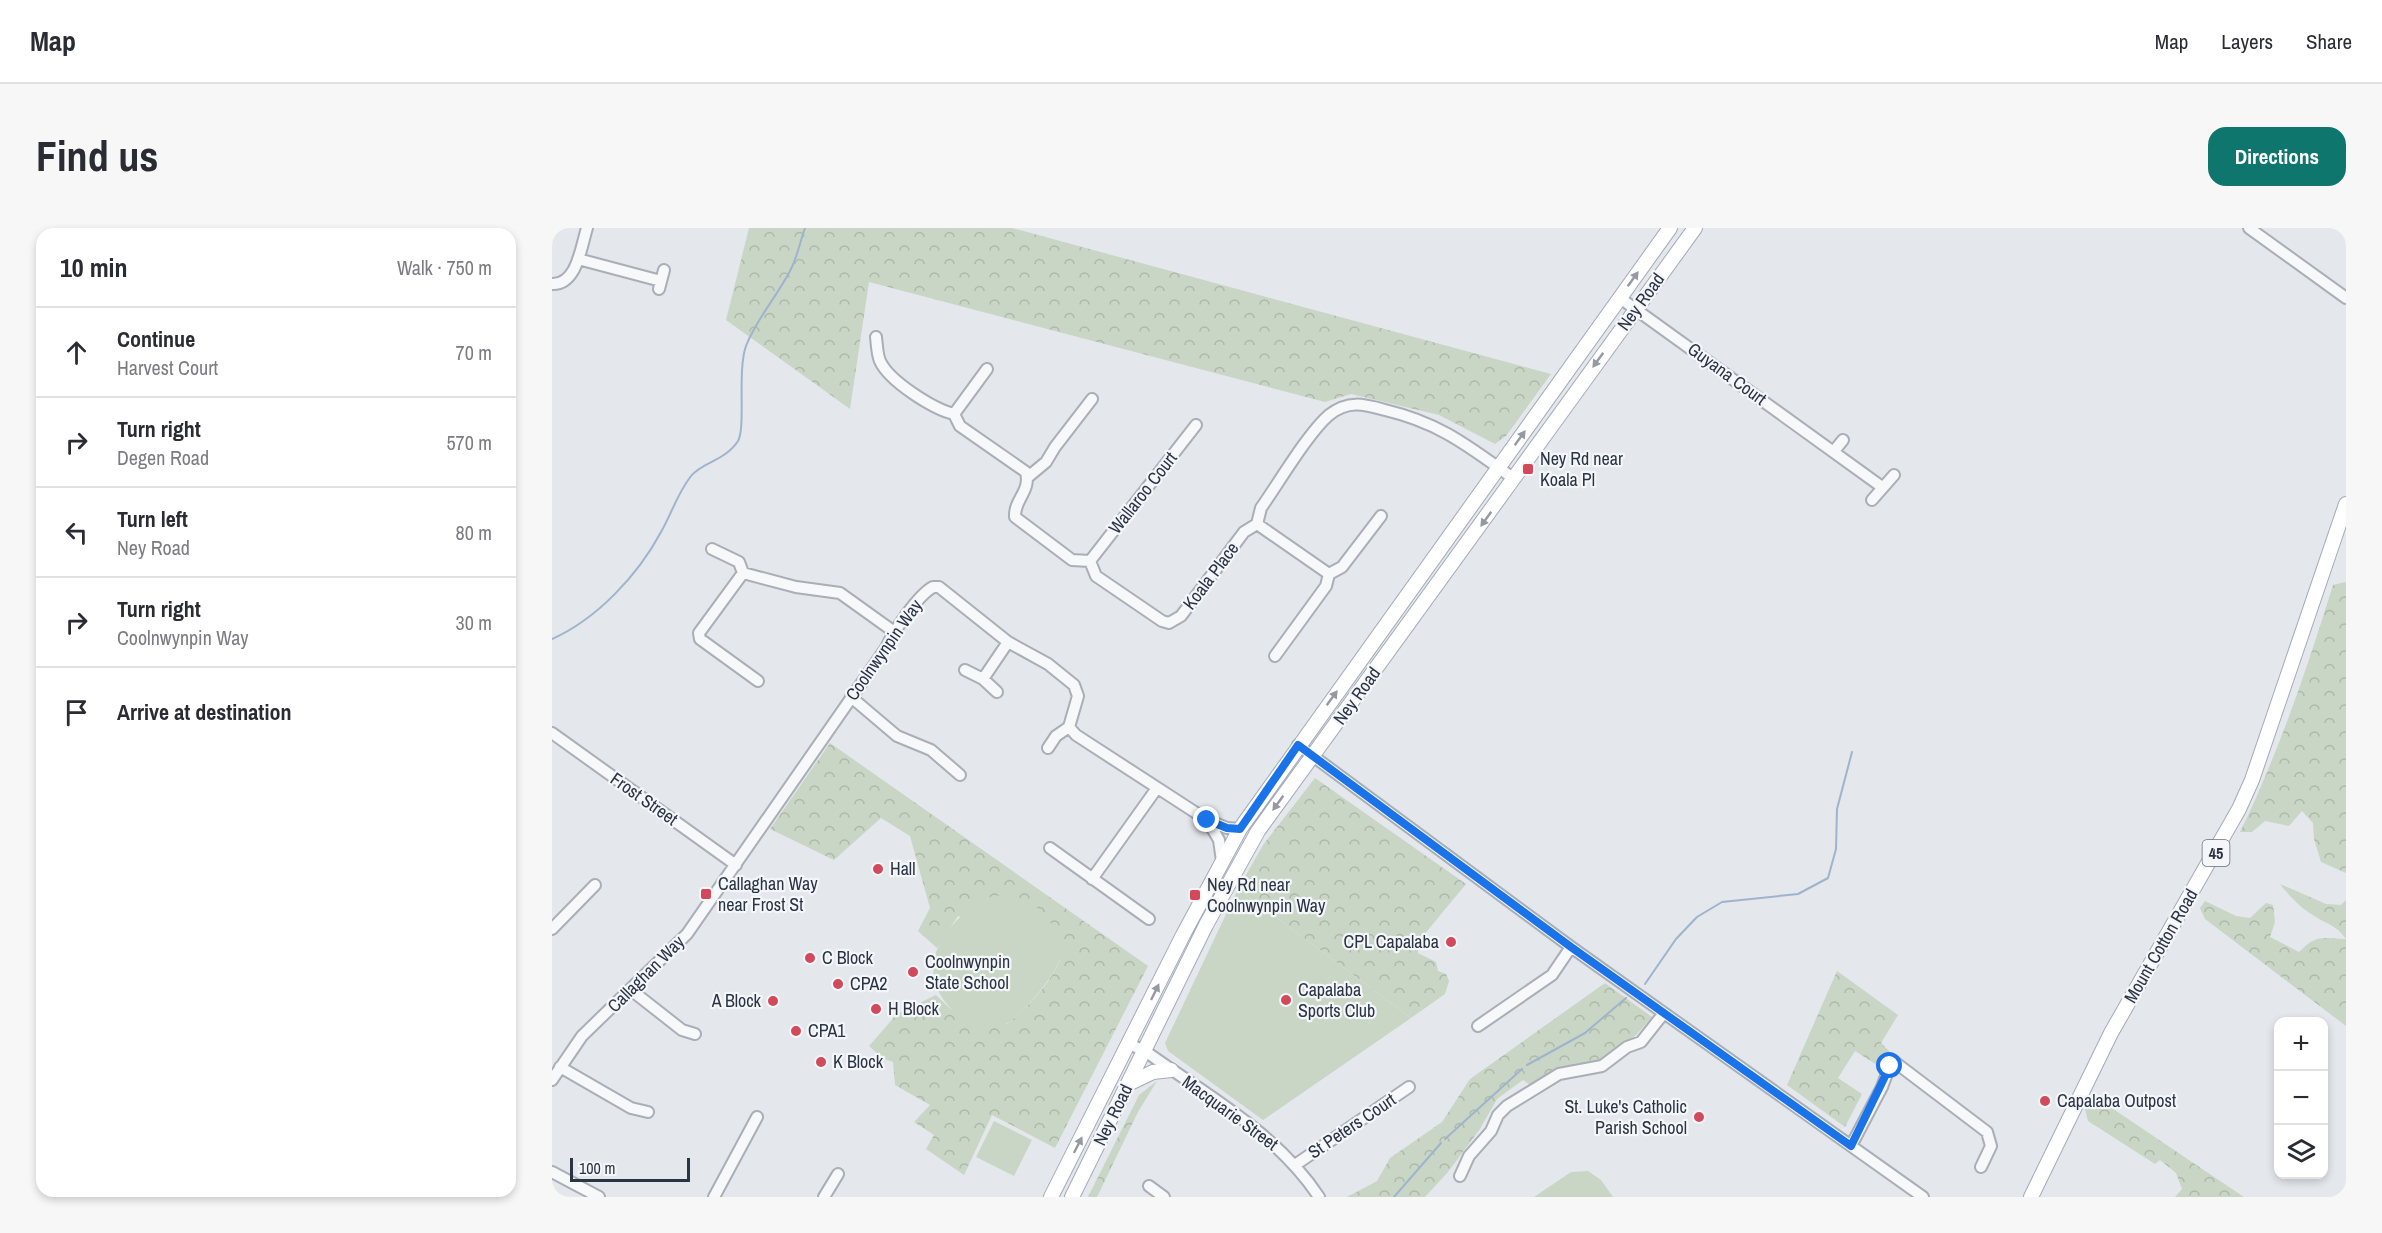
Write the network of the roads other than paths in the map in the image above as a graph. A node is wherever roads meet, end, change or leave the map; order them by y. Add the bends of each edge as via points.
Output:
1 (587, 228) edge
2 (1670, 228) edge
3 (1695, 228) edge
4 (2249, 228) edge
5 (578, 259) junction
6 (661, 280) dead end
7 (552, 284) edge
8 (1620, 298) junction
9 (2346, 298) edge
10 (1636, 308) junction
11 (876, 337) dead end
12 (987, 369) dead end
13 (1092, 399) dead end
14 (954, 414) junction
15 (1197, 425) dead end
16 (1843, 440) dead end
17 (1834, 451) junction
18 (1499, 468) junction
19 (1894, 475) dead end
20 (1028, 477) junction
21 (1513, 478) junction
22 (1882, 487) junction
23 (1872, 500) dead end
24 (2346, 504) edge
25 (1381, 516) dead end
26 (1257, 524) junction
27 (712, 549) dead end
28 (1090, 561) junction
29 (743, 573) junction
30 (1329, 574) junction
31 (894, 631) junction
32 (1008, 642) junction
33 (1275, 656) dead end
34 (965, 670) dead end
35 (982, 679) junction
36 (758, 681) dead end
37 (997, 692) dead end
38 (851, 697) junction
39 (1069, 727) junction
40 (552, 734) edge
41 (1298, 745) junction
42 (1048, 748) dead end
43 (1313, 756) junction
44 (960, 775) dead end
45 (1156, 788) junction
46 (1207, 820) junction
47 (1240, 829) junction
48 (1050, 848) dead end
49 (1222, 861) junction
50 (736, 865) junction
51 (1092, 879) junction
52 (596, 885) dead end
53 (1149, 919) dead end
54 (552, 928) edge
55 (1571, 947) junction
56 (631, 990) junction
57 (1664, 1013) junction
58 (1478, 1026) dead end
59 (695, 1034) dead end
60 (1129, 1044) junction
61 (1145, 1051) junction
62 (560, 1067) junction
63 (1171, 1070) junction
64 (552, 1080) edge
65 (1128, 1084) junction
66 (1409, 1087) dead end
67 (648, 1112) dead end
68 (756, 1117) dead end
69 (1851, 1146) junction
70 (1295, 1165) junction
71 (1981, 1167) dead end
72 (552, 1172) edge
73 (838, 1174) dead end
74 (1460, 1176) dead end
75 (1149, 1186) dead end
76 (599, 1197) edge
77 (714, 1197) edge
78 (825, 1197) edge
79 (1051, 1197) edge
80 (1072, 1197) edge
81 (1164, 1197) edge
82 (1319, 1197) edge
83 (1923, 1197) edge
84 (2033, 1197) edge

1 - 5 street
8 -> 2 main road, Ney Road
3 - 10 main road, Ney Road
4 - 9 street
5 - 6 street
5 - 7 street via 569,278
8 - 10 street, Guyana Court
18 -> 8 main road, Ney Road
10 - 17 street, Guyana Court
10 -> 21 main road, Ney Road
11 - 14 street via 879,359 887,372 942,411
12 - 14 street
13 - 20 street via 1040,470
14 - 20 street via 960,426
15 - 28 street, Wallaroo Court
16 - 17 street
17 - 22 street, Guyana Court
18 - 21 street, Koala Place
18 - 26 street, Koala Place via 1453,435 1417,417 1358,403 1347,405 1322,422 1261,508
41 -> 18 main road, Ney Road
19 - 22 street
20 - 28 street via 1027,490 1015,508 1015,517 1072,560
21 -> 43 main road, Ney Road
22 - 23 street
24 - 84 main road, Mount Cotton Road / 45 via 2239,809 2111,1033
25 - 30 street via 1342,567
26 - 28 street, Koala Place via 1245,532 1181,616 1169,622 1096,576
26 - 30 street
27 - 29 street via 739,562
29 - 31 street via 796,587 840,593
29 - 36 street via 699,633 700,639
30 - 33 street via 1326,586
31 - 32 street, Coolnwynpin Way via 928,589 939,587
31 - 38 street, Coolnwynpin Way
32 - 35 street
32 - 39 street, Coolnwynpin Way via 1048,664 1074,685 1078,696
34 - 35 street
35 - 37 street
38 - 44 street via 897,736 931,750
38 - 50 street, Coolnwynpin Way
39 - 42 street, Coolnwynpin Way
39 - 45 street
40 - 50 street, Frost Street
41 - 43 street
41 - 47 main road, Ney Road
43 - 55 street
43 -> 61 main road, Ney Road via 1257,831
45 - 46 street
45 - 51 street
46 - 47 street
46 - 49 street via 1219,840
47 - 49 main road, Ney Road
48 - 51 street
60 -> 49 main road, Ney Road
50 - 56 street, Callaghan Way via 687,934
51 - 53 street
52 - 54 street
55 - 57 street
55 - 58 street via 1552,975
56 - 59 street via 682,1030
56 - 62 street, Callaghan Way via 582,1036
57 - 69 street
57 - 74 street via 1641,1042 1626,1047 1602,1066 1559,1074 1507,1106 1469,1156
60 - 61 street, Macquarie Street
79 -> 60 main road, Ney Road
61 - 63 street, Macquarie Street
61 - 65 main road, Ney Road
62 - 64 street, Callaghan Way
62 - 67 street via 631,1108
63 - 65 main road via 1153,1072
63 - 70 street, Macquarie Street via 1270,1141
65 - 80 main road, Ney Road
66 - 70 street, St Peters Court
68 - 77 street
69 - 71 street via 1889,1068 1896,1063 1987,1132 1991,1146
69 - 83 street
70 - 82 street, Macquarie Street
72 - 76 street
73 - 78 street
75 - 81 street

